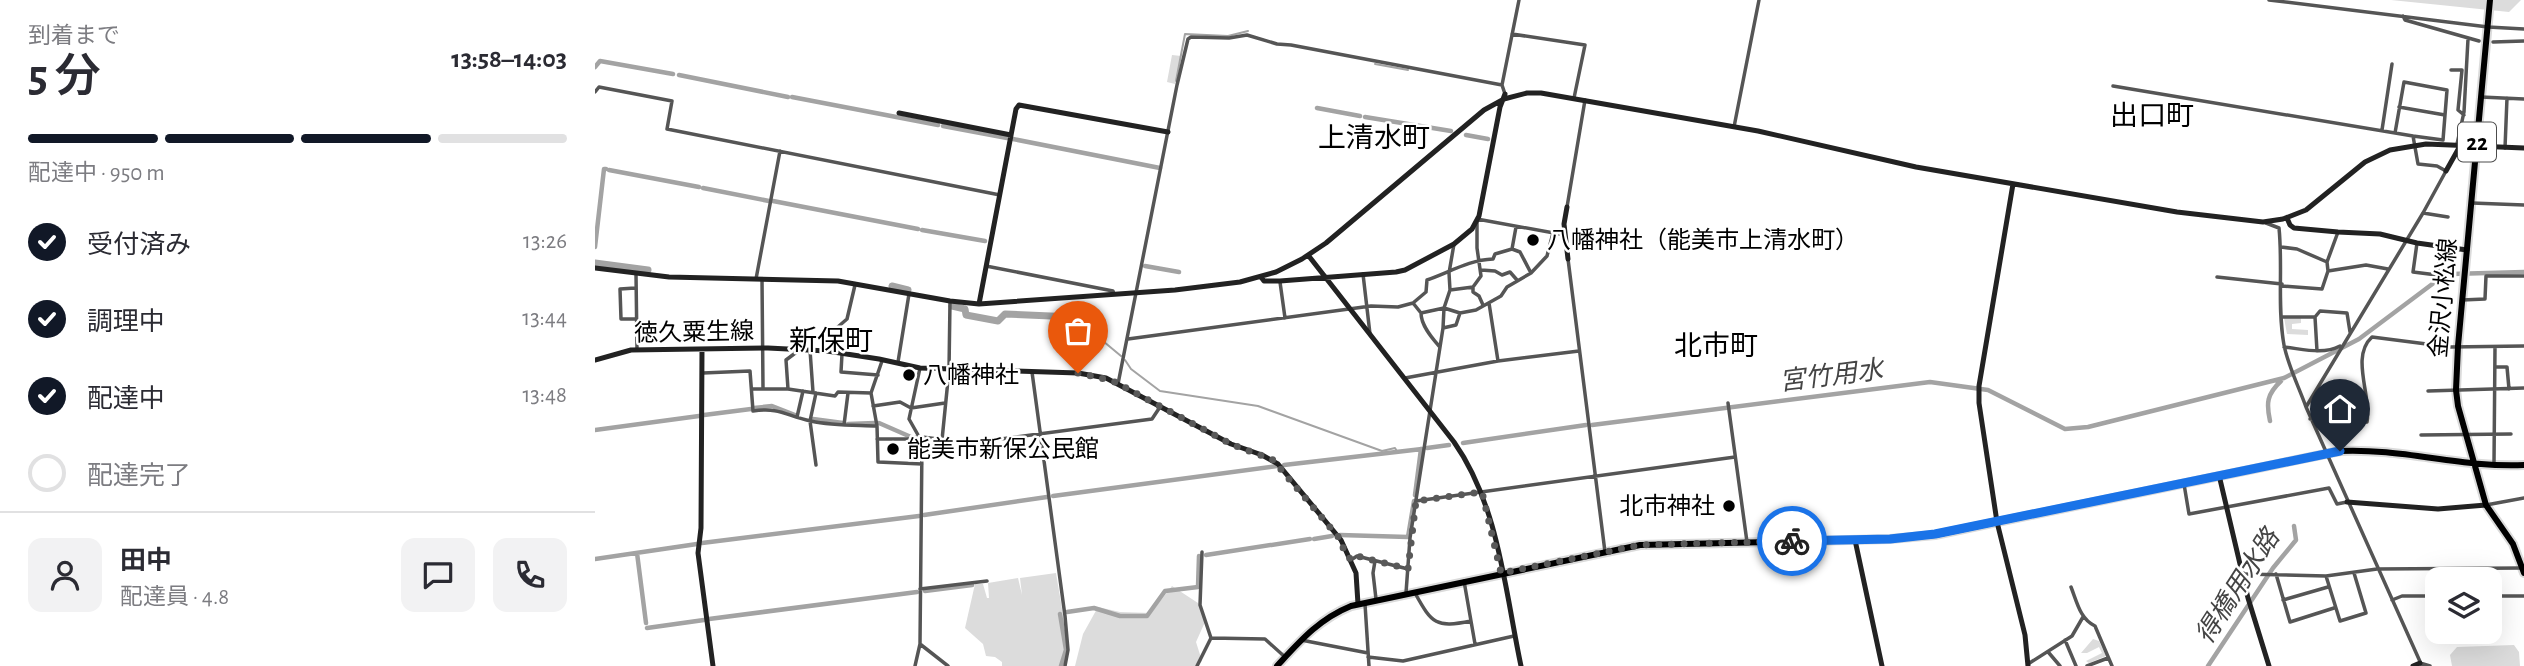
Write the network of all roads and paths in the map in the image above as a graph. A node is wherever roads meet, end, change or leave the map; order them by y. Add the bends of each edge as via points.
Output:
1 (1519, 0) edge
2 (1759, 0) edge
3 (2269, 0) edge
4 (2490, 0) edge
5 (2402, 16) junction
6 (2488, 27) junction
7 (2524, 29) edge
8 (1511, 34) junction
9 (2468, 39) junction
10 (2479, 41) dead end
11 (2524, 41) edge
12 (2493, 42) dead end
13 (2392, 64) dead end
14 (2451, 70) dead end
15 (1502, 85) junction
16 (2113, 86) dead end
17 (595, 92) edge
18 (1505, 97) junction
19 (2481, 97) junction
20 (1574, 98) junction
21 (2507, 98) junction
22 (2524, 99) edge
23 (1585, 100) junction
24 (2399, 107) junction
25 (899, 113) dead end
26 (2445, 115) junction
27 (2464, 116) junction
28 (1734, 127) junction
29 (2382, 130) junction
30 (1168, 132) junction
31 (2395, 132) junction
32 (1011, 135) junction
33 (2413, 136) junction
34 (2415, 146) junction
35 (2458, 146) junction
36 (2477, 147) junction
37 (2505, 148) junction
38 (2524, 148) edge
39 (780, 151) junction
40 (2446, 171) junction
41 (2013, 184) junction
42 (1000, 195) junction
43 (2472, 203) junction
44 (2524, 205) edge
45 (1567, 207) joint
46 (2423, 214) junction
47 (2448, 217) dead end
48 (2287, 218) junction
49 (1477, 219) junction
50 (2263, 222) junction
51 (2290, 225) junction
52 (1516, 227) junction
53 (2279, 228) junction
54 (1553, 233) junction
55 (2338, 233) junction
56 (1565, 235) junction
57 (2406, 240) junction
58 (2417, 243) junction
59 (1454, 244) junction
60 (2281, 247) junction
61 (2441, 248) junction
62 (1512, 249) junction
63 (2466, 250) junction
64 (1308, 255) junction
65 (1568, 259) joint
66 (1479, 260) junction
67 (2327, 262) junction
68 (986, 266) junction
69 (595, 268) edge
70 (2389, 269) junction
71 (1481, 270) junction
72 (2328, 271) junction
73 (1448, 273) junction
74 (1531, 273) junction
75 (636, 274) junction
76 (1363, 274) junction
77 (2524, 276) edge
78 (1261, 277) junction
79 (2217, 277) dead end
80 (1327, 278) junction
81 (759, 279) junction
82 (1517, 280) junction
83 (1280, 281) junction
84 (855, 283) junction
85 (2281, 285) junction
86 (1473, 287) junction
87 (635, 288) junction
88 (1450, 290) junction
89 (1137, 292) junction
90 (909, 293) junction
91 (1114, 294) junction
92 (2462, 300) junction
93 (950, 301) junction
94 (1413, 303) junction
95 (1489, 303) junction
96 (979, 304) junction
97 (1484, 306) junction
98 (1368, 307) junction
99 (1444, 308) junction
100 (1350, 310) junction
101 (1421, 313) junction
102 (1460, 313) junction
103 (2281, 317) junction
104 (2315, 317) junction
105 (1285, 318) junction
106 (637, 319) junction
107 (1443, 328) junction
108 (2350, 332) junction
109 (1370, 335) junction
110 (1128, 339) junction
111 (1439, 346) junction
112 (2342, 346) junction
113 (2458, 346) junction
114 (2495, 346) junction
115 (2524, 346) edge
116 (2284, 347) junction
117 (702, 349) junction
118 (763, 349) junction
119 (637, 350) junction
120 (810, 350) junction
121 (798, 351) junction
122 (827, 351) junction
123 (1579, 351) junction
124 (2317, 351) junction
125 (842, 354) junction
126 (595, 360) edge
127 (883, 360) junction
128 (1498, 361) junction
129 (898, 364) junction
130 (2495, 367) junction
131 (920, 368) junction
132 (949, 370) junction
133 (1032, 372) junction
134 (703, 373) junction
135 (1434, 374) junction
136 (878, 375) junction
137 (1404, 378) junction
138 (1118, 384) junction
139 (764, 388) junction
140 (2524, 388) edge
141 (752, 389) junction
142 (788, 389) junction
143 (2509, 389) junction
144 (2456, 390) junction
145 (803, 391) junction
146 (2428, 391) dead end
147 (2493, 391) junction
148 (815, 392) junction
149 (848, 393) junction
150 (871, 393) junction
151 (946, 403) junction
152 (1728, 403) dead end
153 (873, 406) junction
154 (1161, 407) junction
155 (2306, 407) junction
156 (911, 408) junction
157 (1430, 410) junction
158 (797, 417) junction
159 (2310, 419) junction
160 (810, 421) junction
161 (844, 425) junction
162 (877, 426) junction
163 (1041, 433) junction
164 (2494, 434) junction
165 (2511, 434) dead end
166 (2421, 435) dead end
167 (2466, 436) junction
168 (922, 438) junction
169 (877, 439) junction
170 (942, 440) junction
171 (2325, 453) junction
172 (1735, 457) junction
173 (2474, 463) junction
174 (922, 464) junction
175 (2494, 464) junction
176 (2524, 464) edge
177 (816, 465) dead end
178 (2219, 475) junction
179 (1596, 476) junction
180 (2183, 483) junction
181 (1482, 492) junction
182 (2524, 498) edge
183 (1416, 501) junction
184 (2347, 502) junction
185 (2486, 505) junction
186 (2225, 507) junction
187 (1997, 522) junction
188 (1855, 540) junction
189 (1747, 542) junction
190 (1202, 552) dead end
191 (1605, 552) junction
192 (1351, 560) junction
193 (1375, 561) junction
194 (1408, 569) junction
195 (2377, 569) junction
196 (2524, 570) edge
197 (1501, 573) junction
198 (2354, 573) junction
199 (2241, 574) junction
200 (2274, 574) junction
201 (2326, 576) junction
202 (987, 581) dead end
203 (1464, 581) junction
204 (2071, 587) dead end
205 (2329, 587) junction
206 (921, 589) junction
207 (1410, 592) junction
208 (2425, 596) edge
209 (2502, 596) edge
210 (2524, 596) edge
211 (1377, 599) junction
212 (2283, 600) junction
213 (2391, 600) junction
214 (1361, 603) junction
215 (2335, 608) junction
216 (2083, 617) junction
217 (1471, 621) junction
218 (1514, 636) junction
219 (1212, 638) junction
220 (1300, 640) junction
221 (2065, 640) junction
222 (920, 644) junction
223 (1475, 644) junction
224 (2049, 653) junction
225 (1368, 655) junction
226 (1285, 657) junction
227 (2108, 658) junction
228 (2076, 664) edge
229 (2421, 664) edge
230 (2028, 665) edge
231 (713, 666) edge
232 (915, 666) edge
233 (948, 666) edge
234 (1065, 666) edge
235 (1197, 666) edge
236 (1276, 666) edge
237 (1369, 666) edge
238 (1521, 666) edge
239 (1882, 666) edge
240 (2060, 666) edge
241 (2070, 666) edge
242 (2087, 666) edge
243 (2112, 666) edge
244 (2269, 666) edge
245 (2413, 666) edge
246 (2430, 666) edge

1 - 8 street
2 - 28 street
3 - 5 street
4 - 6 main road, 金沢小松線 / 22
5 - 6 street
5 - 9 street
6 - 7 street
6 - 19 main road, 金沢小松線 / 22
8 - 15 street
8 - 20 street via 1585,45
9 - 10 street
9 - 27 street
11 - 12 street
13 - 29 street
14 - 27 street via 2462,71 2458,110
15 - 18 street
15 - 30 street via 1247,35 1191,37
16 - 29 street
17 - 39 street via 600,87 672,102 667,130
18 - 20 street via 1527,93
18 - 49 street
18 - 64 street
19 - 21 street
19 - 36 main road, 金沢小松線 / 22
20 - 23 street
21 - 22 street
21 - 37 street
23 - 28 street
23 - 45 street
24 - 26 street
24 - 26 street via 2404,82 2447,90
24 - 31 street
25 - 32 street
26 - 33 street via 2444,139
27 - 35 street
28 - 41 street
29 - 31 street
30 - 32 street via 1024,104 1016,109
30 - 89 street
31 - 33 street
32 - 42 street
33 - 34 street
34 - 35 street
34 - 40 street via 2418,164
34 - 48 street via 2390,150 2365,162 2306,210
35 - 36 street
35 - 40 street
36 - 37 street
36 - 43 main road, 金沢小松線 / 22
37 - 38 street
39 - 42 street
39 - 81 street
40 - 46 street
41 - 50 street
41 - 187 street via 1979,389
42 - 68 street
43 - 44 street
43 - 63 main road, 金沢小松線 / 22
45 - 56 street
46 - 47 street
46 - 57 street
48 - 50 street
48 - 51 street
49 - 52 street
49 - 59 street
49 - 66 street
50 - 53 street
51 - 53 street
51 - 55 street
52 - 54 street
52 - 62 street
53 - 60 street
54 - 56 street
54 - 74 street via 1547,256
55 - 57 street
55 - 67 street
56 - 65 street
57 - 58 street
57 - 70 street
58 - 61 street
58 - 61 street via 2413,272 2437,275
59 - 73 street
59 - 76 street via 1405,270
60 - 67 street
60 - 85 street
61 - 63 street
62 - 66 street via 1495,254 1493,260
62 - 74 street via 1520,252
63 - 92 main road, 金沢小松線 / 22
64 - 78 street
64 - 80 street
65 - 123 street
66 - 71 street
66 - 73 street
67 - 72 street
68 - 91 street
68 - 96 street
69 - 75 street
70 - 72 street via 2366,265
70 - 108 street
71 - 82 street via 1502,275 1510,272
71 - 86 street
72 - 85 street via 2322,289
73 - 88 street
73 - 94 street via 1427,279 1426,292
74 - 82 street
75 - 81 street
75 - 87 street
76 - 80 street
76 - 98 street
77 - 92 street via 2486,275 2485,299
78 - 83 street
78 - 89 street
79 - 85 street
80 - 83 street
80 - 100 street
81 - 84 street
81 - 118 street
82 - 95 street
83 - 105 street
84 - 90 street
84 - 122 street via 847,319 832,332
85 - 103 street
86 - 88 street
86 - 97 street
87 - 106 street
87 - 106 street via 620,289 621,318
88 - 99 street
89 - 91 street
89 - 110 street
90 - 93 street
90 - 129 street
91 - 96 street
92 - 113 main road, 金沢小松線 / 22
93 - 96 street
93 - 132 street
94 - 98 street
94 - 101 street
95 - 97 street
95 - 128 street
97 - 102 street
98 - 100 street
98 - 109 street
99 - 101 street
99 - 102 street
99 - 107 street
100 - 105 street
100 - 109 street
101 - 111 street via 1429,335
102 - 107 street via 1456,325
103 - 104 street
103 - 116 street
104 - 108 street via 2320,311 2347,313
104 - 124 street
105 - 110 street
106 - 119 street
107 - 111 street
108 - 112 street
109 - 137 street
110 - 138 street
111 - 135 street
112 - 124 street
112 - 155 street
113 - 114 street
113 - 144 main road, 金沢小松線 / 22
113 - 159 street via 2372,337 2361,362 2367,422
114 - 115 street
114 - 130 street
116 - 124 street
116 - 155 street
117 - 118 street, 徳久粟生線
117 - 119 street, 徳久粟生線
117 - 134 street
118 - 121 street, 徳久粟生線
118 - 139 street
119 - 126 street, 徳久粟生線
120 - 121 street, 徳久粟生線
120 - 122 street, 徳久粟生線
120 - 148 street
121 - 142 street via 786,360
122 - 125 street, 徳久粟生線
123 - 128 street
123 - 179 street
125 - 127 street, 徳久粟生線
125 - 136 street via 841,372
127 - 129 street, 徳久粟生線
127 - 136 street
128 - 135 street
129 - 131 street, 徳久粟生線
130 - 143 street via 2507,367
130 - 147 street
131 - 132 street, 徳久粟生線
131 - 156 street
132 - 133 street, 徳久粟生線
132 - 151 street
133 - 138 street, 徳久粟生線 via 1086,374
133 - 163 street
134 - 141 street via 750,371
134 - 231 street via 698,553
135 - 137 street
135 - 157 street
136 - 150 street
137 - 157 street
138 - 154 street, 徳久粟生線
139 - 141 street
139 - 142 street
140 - 143 street
141 - 158 street via 753,411 772,408
142 - 145 street
143 - 147 street
144 - 146 street
144 - 147 street
144 - 167 main road, 金沢小松線 / 22
145 - 148 street
145 - 158 street
147 - 164 street
148 - 149 street
148 - 160 street
149 - 150 street
149 - 161 street
150 - 153 street
151 - 156 street
151 - 170 street
152 - 172 street
153 - 156 street via 900,402
153 - 162 street
154 - 163 street via 1152,419
154 - 192 street, 徳久粟生線 via 1278,464 1341,540
155 - 159 street
156 - 168 street via 909,419
157 - 181 street via 1466,458
157 - 183 street
158 - 160 street
159 - 171 street
160 - 161 street
160 - 177 street
161 - 162 street
162 - 169 street
163 - 170 street via 970,443
163 - 234 street via 1068,645
164 - 165 street
164 - 167 street
164 - 175 street
166 - 167 street
167 - 173 main road, 金沢小松線 / 22
168 - 169 street
168 - 170 street
168 - 174 street
169 - 174 street via 878,462
171 - 173 main road via 2367,450
171 - 178 main road
171 - 184 street
172 - 179 street
172 - 189 street
173 - 175 main road
173 - 185 main road, 金沢小松線 / 22
174 - 206 street
175 - 176 main road
178 - 180 main road
178 - 186 street
179 - 181 street
179 - 191 street
180 - 186 street via 2189,514
180 - 187 main road
181 - 183 street
181 - 197 street
182 - 185 street
183 - 194 street
184 - 185 street via 2438,509
184 - 186 street via 2337,503 2329,488
184 - 195 street
185 - 196 main road, 金沢小松線 / 22 via 2513,544
186 - 199 street
187 - 188 main road via 1917,537
187 - 230 street
188 - 189 main road
188 - 239 street
189 - 191 main road via 1640,545
190 - 219 street via 1200,605
191 - 197 main road
192 - 193 street via 1357,556
192 - 214 street, 徳久粟生線
193 - 194 street
193 - 211 street
194 - 207 street
195 - 196 street
195 - 198 street
195 - 213 street
197 - 203 main road
197 - 218 street
198 - 201 street
198 - 215 street via 2366,613 2340,621
199 - 200 street
199 - 244 street
200 - 201 street
200 - 212 street
201 - 205 street
202 - 206 street
203 - 207 main road
203 - 217 street
204 - 216 street
205 - 212 street
205 - 215 street
206 - 222 street
207 - 211 main road
207 - 217 street via 1435,624
208 - 213 street
209 - 210 street
211 - 214 main road
212 - 215 street via 2290,622
213 - 229 street
214 - 220 main road via 1333,613
214 - 225 street
216 - 221 street
216 - 227 street via 2095,626
217 - 223 street
218 - 223 street
218 - 238 street
219 - 226 street via 1265,639
219 - 235 street
220 - 225 street
220 - 226 main road
221 - 224 street
221 - 228 street
222 - 232 street
222 - 233 street
223 - 225 street via 1403,661
224 - 230 street
224 - 240 street
225 - 237 street
226 - 236 main road
227 - 242 street
227 - 243 street
228 - 241 street
229 - 245 street
229 - 246 street

